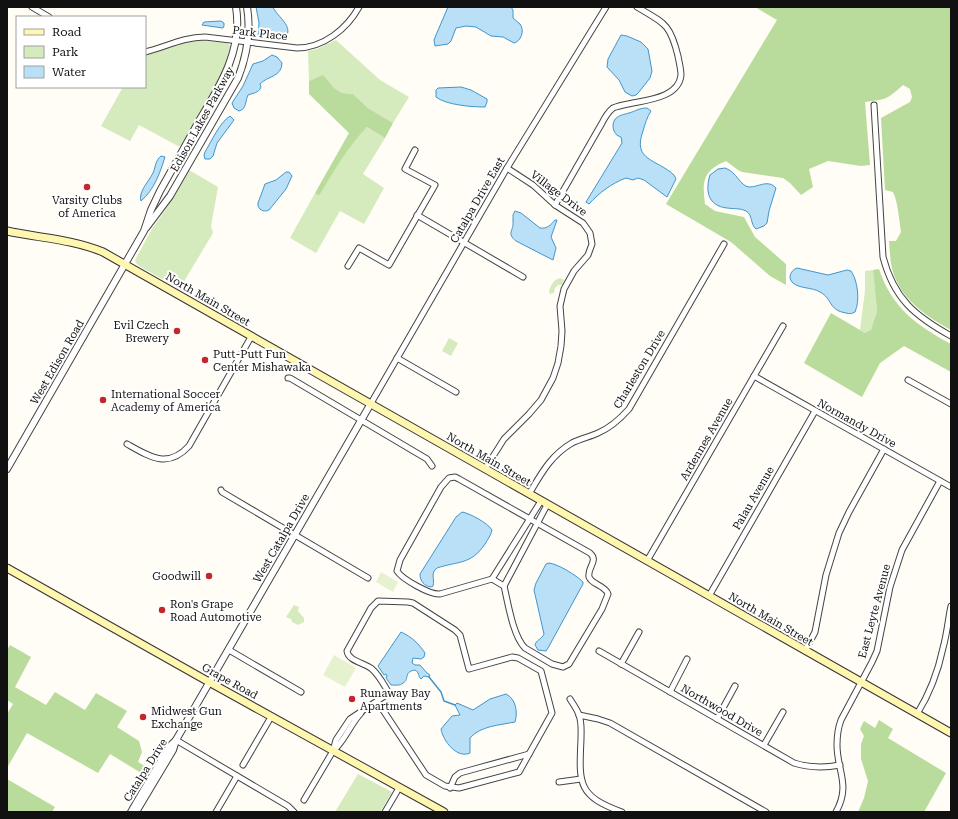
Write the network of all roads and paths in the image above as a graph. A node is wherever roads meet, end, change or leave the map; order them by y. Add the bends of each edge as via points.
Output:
1 (32, 7) edge
2 (236, 7) edge
3 (247, 7) edge
4 (359, 7) edge
5 (606, 7) edge
6 (637, 7) edge
7 (46, 16) edge
8 (236, 40) junction
9 (248, 42) junction
10 (146, 52) edge
11 (874, 105) dead end
12 (415, 150) dead end
13 (507, 168) junction
14 (555, 205) junction
15 (417, 216) junction
16 (7, 231) edge
17 (144, 231) junction
18 (464, 242) junction
19 (724, 244) dead end
20 (125, 264) junction
21 (348, 266) dead end
22 (523, 277) dead end
23 (783, 326) dead end
24 (951, 336) edge
25 (251, 337) junction
26 (397, 358) junction
27 (754, 376) junction
28 (288, 378) dead end
29 (908, 380) dead end
30 (456, 392) dead end
31 (951, 404) edge
32 (370, 405) junction
33 (815, 411) junction
34 (361, 421) junction
35 (127, 444) dead end
36 (884, 449) junction
37 (432, 466) dead end
38 (7, 469) edge
39 (485, 469) junction
40 (940, 481) junction
41 (951, 487) edge
42 (221, 490) dead end
43 (529, 494) junction
44 (544, 503) junction
45 (531, 519) junction
46 (536, 522) junction
47 (294, 535) junction
48 (647, 561) junction
49 (7, 568) edge
50 (368, 578) dead end
51 (492, 579) junction
52 (504, 586) junction
53 (709, 596) junction
54 (951, 606) edge
55 (639, 632) dead end
56 (229, 650) junction
57 (599, 651) dead end
58 (805, 651) junction
59 (687, 659) dead end
60 (621, 664) junction
61 (209, 682) junction
62 (861, 682) junction
63 (735, 686) dead end
64 (302, 692) dead end
65 (670, 692) junction
66 (570, 699) dead end
67 (377, 701) junction
68 (783, 712) dead end
69 (917, 714) junction
70 (580, 715) junction
71 (271, 717) junction
72 (717, 719) junction
73 (951, 733) edge
74 (176, 740) junction
75 (764, 745) junction
76 (333, 751) junction
77 (529, 754) junction
78 (243, 764) dead end
79 (840, 765) junction
80 (237, 776) junction
81 (581, 779) junction
82 (559, 782) dead end
83 (399, 788) junction
84 (450, 788) junction
85 (304, 800) dead end
86 (131, 812) edge
87 (136, 812) edge
88 (216, 812) edge
89 (294, 812) edge
90 (385, 812) edge
91 (444, 812) edge
92 (622, 812) edge
93 (766, 812) edge
94 (836, 812) edge

1 - 7 street
2 - 8 street, Edison Lakes Parkway
3 - 9 street, Edison Lakes Parkway
4 - 9 street, Park Place via 345,26 328,40 317,44 297,48
5 - 13 street, Catalpa Drive East
6 - 14 street via 669,29 681,70 680,79 675,88 665,95 614,108 606,116
8 - 9 street, Park Place
8 - 10 street, Park Place via 196,36
8 - 17 street, Edison Lakes Parkway via 226,73 160,191
9 - 17 street, Edison Lakes Parkway via 234,85 170,196
11 - 24 street via 882,257 899,294 913,311
12 - 15 street via 405,169 434,186
13 - 14 street, Village Drive via 533,184
13 - 18 street, Catalpa Drive East
14 - 39 street, Village Drive via 587,228 591,238 591,250 570,275 564,289 560,306 561,346 553,378 541,400 504,439
15 - 18 street
15 - 21 street via 388,265 359,248
16 - 20 main road, North Main Street via 87,246
17 - 20 street, Edison Lakes Parkway
18 - 22 street
18 - 26 street, Catalpa Drive East
19 - 43 street, Charleston Drive via 629,409 604,430 576,441 556,455 544,468
20 - 25 main road, North Main Street
20 - 38 street, West Edison Road
23 - 27 street, Ardennes Avenue
25 - 32 main road, North Main Street
25 - 35 street via 184,451 168,459 157,459
26 - 30 street
26 - 32 street, Catalpa Drive East
27 - 33 street, Normandy Drive
27 - 48 street, Ardennes Avenue
28 - 34 street
29 - 31 street
32 - 34 street, West Catalpa Drive
32 - 39 main road, North Main Street
33 - 36 street, Normandy Drive
33 - 53 street, Palau Avenue
34 - 37 street via 427,459
34 - 47 street, West Catalpa Drive
36 - 40 street, Normandy Drive
36 - 58 street via 839,533 826,575 815,632
39 - 43 main road, North Main Street
40 - 41 street, Normandy Drive
40 - 62 street, East Leyte Avenue via 897,563 877,651
42 - 47 street
43 - 44 main road, North Main Street
44 - 45 street
44 - 46 street
44 - 48 main road, North Main Street
45 - 46 street
45 - 51 street
45 - 51 street via 459,478 449,478 396,568 402,576 435,595
46 - 52 street
46 - 52 street via 592,555 594,561 589,572 590,578 604,587 608,594 602,609 566,667 552,664 521,644
47 - 50 street
47 - 56 street, West Catalpa Drive
48 - 53 main road, North Main Street
49 - 61 main road, Grape Road
51 - 52 street
53 - 58 main road, North Main Street
54 - 69 street via 939,667
55 - 60 street
56 - 61 street, West Catalpa Drive
56 - 64 street
57 - 60 street, Northwood Drive
58 - 62 main road, North Main Street
59 - 65 street
60 - 65 street, Northwood Drive
61 - 71 main road, Grape Road
61 - 74 street, Catalpa Drive
62 - 69 main road, North Main Street
62 - 79 street, East Leyte Avenue via 838,728
63 - 72 street
65 - 72 street, Northwood Drive
66 - 70 street
67 - 76 street via 366,708 342,743
67 - 77 street via 389,693 381,679 372,669 350,657 347,651 374,603 383,600 408,602 458,632 469,669 512,657 541,671 552,713
67 - 84 street via 426,775
68 - 75 street
69 - 73 main road, North Main Street
70 - 81 street
70 - 93 street via 610,723
71 - 76 main road, Grape Road
71 - 78 street
72 - 75 street, Northwood Drive
74 - 80 street
74 - 86 street, Catalpa Drive via 169,747
74 - 87 street, Catalpa Drive
75 - 79 street, Northwood Drive via 802,765
76 - 83 main road, Grape Road
76 - 85 street
77 - 84 street via 460,773
77 - 84 street via 519,772 459,788
79 - 94 street, East Leyte Avenue via 844,784
80 - 88 street
80 - 89 street
81 - 82 street
81 - 92 street via 587,792 597,802
83 - 90 street
83 - 91 main road, Grape Road

